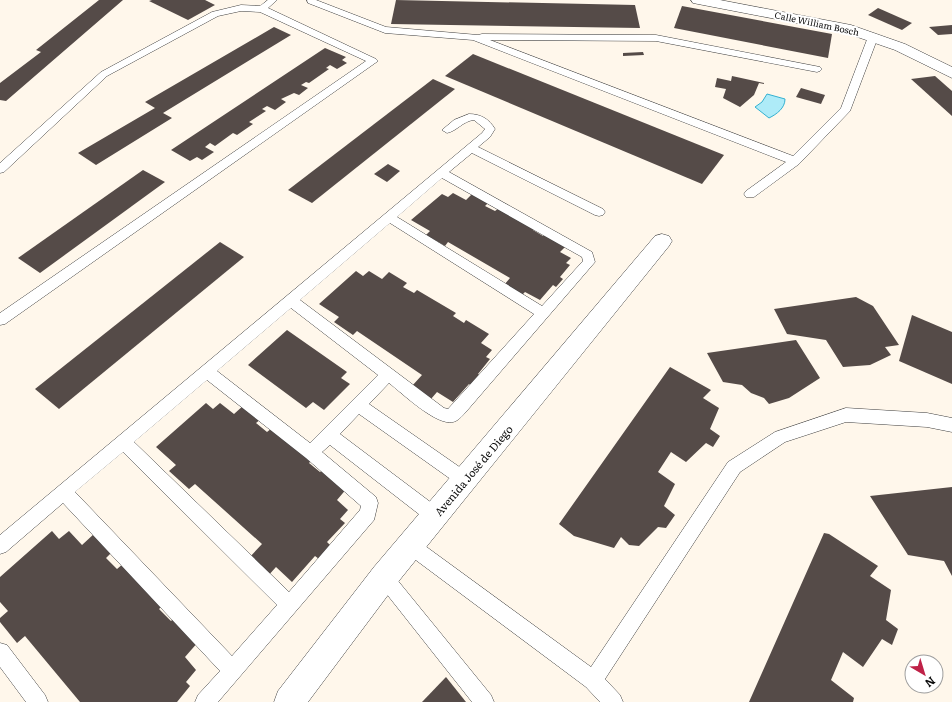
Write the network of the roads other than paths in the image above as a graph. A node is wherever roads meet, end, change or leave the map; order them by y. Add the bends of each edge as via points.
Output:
1 (256, 0) edge
2 (273, 0) edge
3 (698, 0) edge
4 (310, 1) dead end
5 (247, 8) junction
6 (262, 9) junction
7 (474, 37) junction
8 (873, 37) junction
9 (817, 70) dead end
10 (952, 73) edge
11 (447, 130) dead end
12 (471, 148) junction
13 (795, 161) junction
14 (0, 169) edge
15 (441, 173) junction
16 (750, 194) dead end
17 (599, 212) dead end
18 (389, 218) junction
19 (662, 241) dead end
20 (291, 300) junction
21 (543, 313) junction
22 (0, 320) edge
23 (207, 371) junction
24 (388, 374) junction
25 (359, 405) junction
26 (952, 424) edge
27 (329, 435) junction
28 (124, 442) junction
29 (311, 453) junction
30 (465, 480) junction
31 (64, 492) junction
32 (435, 516) junction
33 (0, 546) edge
34 (411, 546) junction
35 (384, 577) junction
36 (289, 604) junction
37 (0, 652) edge
38 (233, 671) junction
39 (593, 680) junction
40 (38, 702) edge
41 (205, 702) edge
42 (289, 702) edge
43 (484, 702) edge
44 (613, 702) edge

1 - 5 lane
2 - 6 lane
3 - 8 street, Calle William Bosch via 846,28
4 - 7 lane via 385,30
5 - 6 lane
5 - 14 lane via 215,14 104,74
6 - 22 lane via 373,61
7 - 9 lane via 656,38
7 - 13 lane
8 - 10 street, Calle William Bosch via 927,59
8 - 13 lane via 846,109
11 - 12 lane via 468,117 487,124 490,130
12 - 15 lane
12 - 17 lane
13 - 16 lane
15 - 18 lane
15 - 21 lane via 588,255 589,262
18 - 20 lane
18 - 21 lane
19 - 30 street, Avenida José de Diego
20 - 23 lane
20 - 24 lane
21 - 24 lane via 451,416 440,414
23 - 28 lane
23 - 29 lane
24 - 25 lane
25 - 27 lane
25 - 30 lane
26 - 39 lane via 846,415 780,437 734,467
27 - 29 lane
27 - 32 lane
28 - 31 lane
28 - 36 lane
29 - 36 lane via 370,503 368,514
30 - 32 street, Avenida José de Diego
31 - 33 lane
31 - 38 lane
32 - 34 street, Avenida José de Diego
34 - 35 street, Avenida José de Diego
34 - 39 lane
35 - 42 street, Avenida José de Diego
35 - 43 lane
36 - 38 lane
37 - 40 lane
38 - 41 lane
39 - 44 lane

